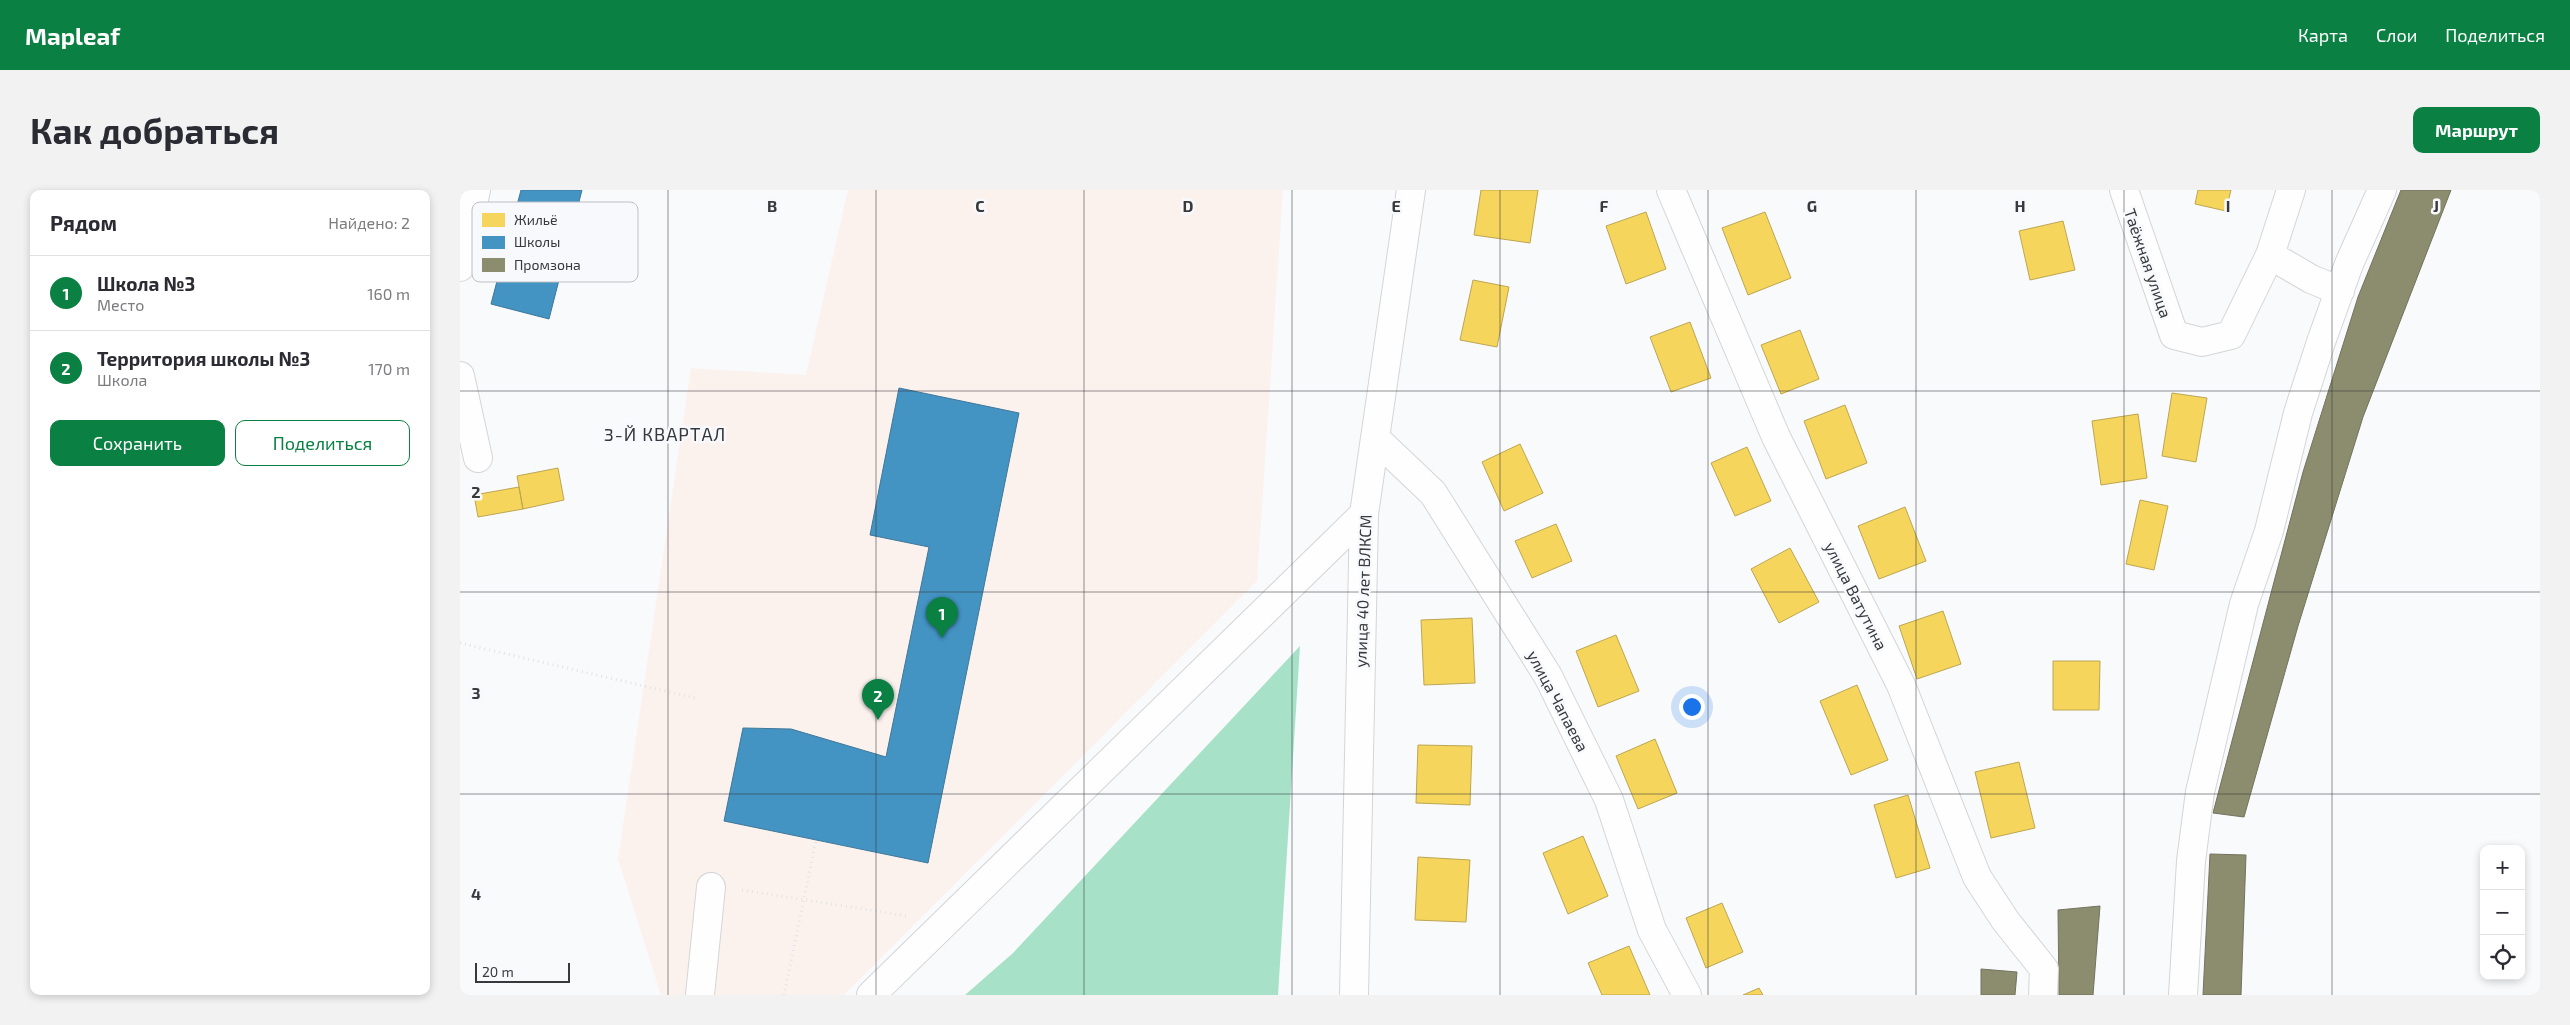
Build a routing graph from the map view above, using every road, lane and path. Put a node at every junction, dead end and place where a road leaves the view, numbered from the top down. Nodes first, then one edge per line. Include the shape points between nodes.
1 (1411, 190) edge
2 (1671, 190) edge
3 (2124, 190) edge
4 (2290, 190) edge
5 (2382, 190) edge
6 (472, 209) edge
7 (2270, 255) junction
8 (460, 267) edge
9 (2340, 291) junction
10 (460, 376) edge
11 (1375, 438) junction
12 (478, 458) dead end
13 (1364, 514) junction
14 (460, 643) edge
15 (695, 698) dead end
16 (816, 840) dead end
17 (711, 886) joint
18 (804, 899) junction
19 (946, 922) junction
20 (700, 995) edge
21 (784, 995) edge
22 (871, 995) edge
23 (1354, 995) edge
24 (1687, 995) edge
25 (2044, 995) edge
26 (2183, 995) edge

1 - 11 street, улица 40 лет ВЛКСМ
2 - 25 street, улица Ватутина via 1776,437 1901,685 1977,877 2005,920 2044,969
3 - 7 street, Таёжная улица via 2174,335 2202,342 2231,335
4 - 7 street
5 - 9 street
6 - 8 street
7 - 9 street via 2310,279
9 - 26 street via 2298,413 2269,531 2244,604 2200,792 2191,861
10 - 12 street
11 - 13 street, улица 40 лет ВЛКСМ
11 - 24 street, улица Чапаева via 1433,493 1548,676 1609,800 1652,930
13 - 19 street
13 - 23 street, улица 40 лет ВЛКСМ
14 - 15 path
16 - 18 path
17 - 18 path
17 - 20 street
18 - 19 path
18 - 21 path
19 - 22 street

